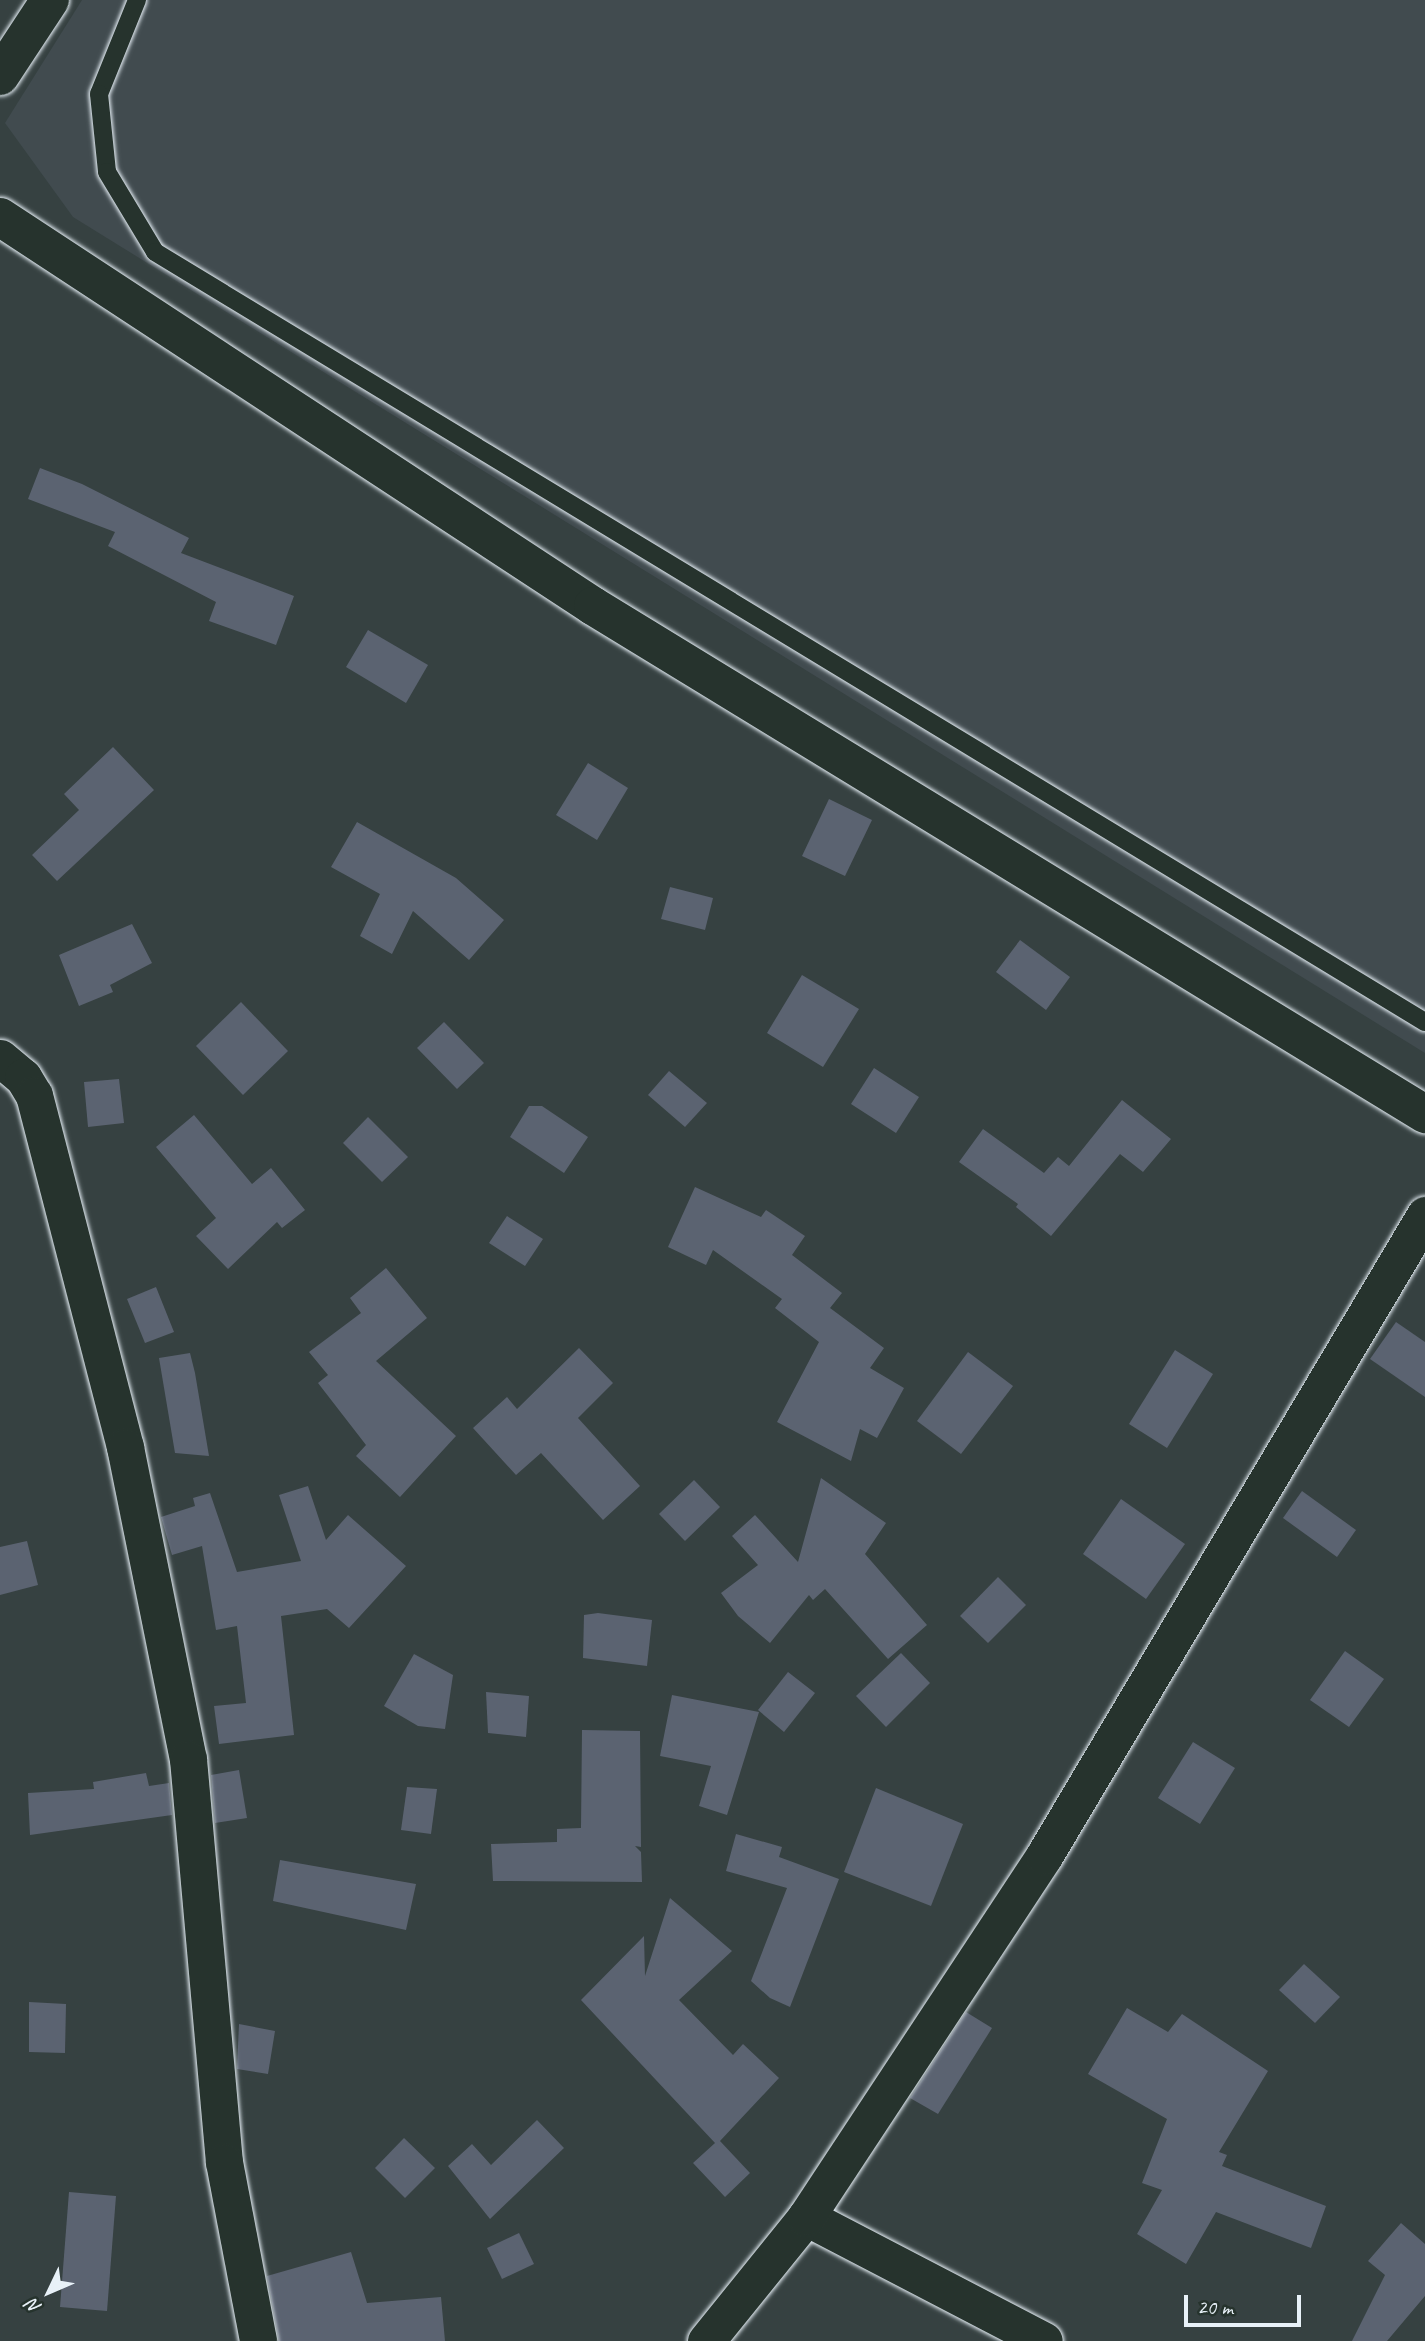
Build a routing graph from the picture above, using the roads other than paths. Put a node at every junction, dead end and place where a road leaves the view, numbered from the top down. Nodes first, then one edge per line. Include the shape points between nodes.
1 (50, 0) edge
2 (137, 0) edge
3 (0, 76) edge
4 (0, 217) edge
5 (1425, 1022) edge
6 (0, 1058) edge
7 (1425, 1114) edge
8 (1425, 1215) edge
9 (806, 2217) junction
10 (258, 2341) edge
11 (706, 2341) edge
12 (1044, 2341) edge

1 - 3 street
2 - 5 lane via 99,94 107,172 155,251
4 - 7 street via 593,606
6 - 10 street via 23,1077 34,1095 125,1447 183,1732 224,2162
8 - 9 street via 1044,1856
9 - 11 street
9 - 12 street

